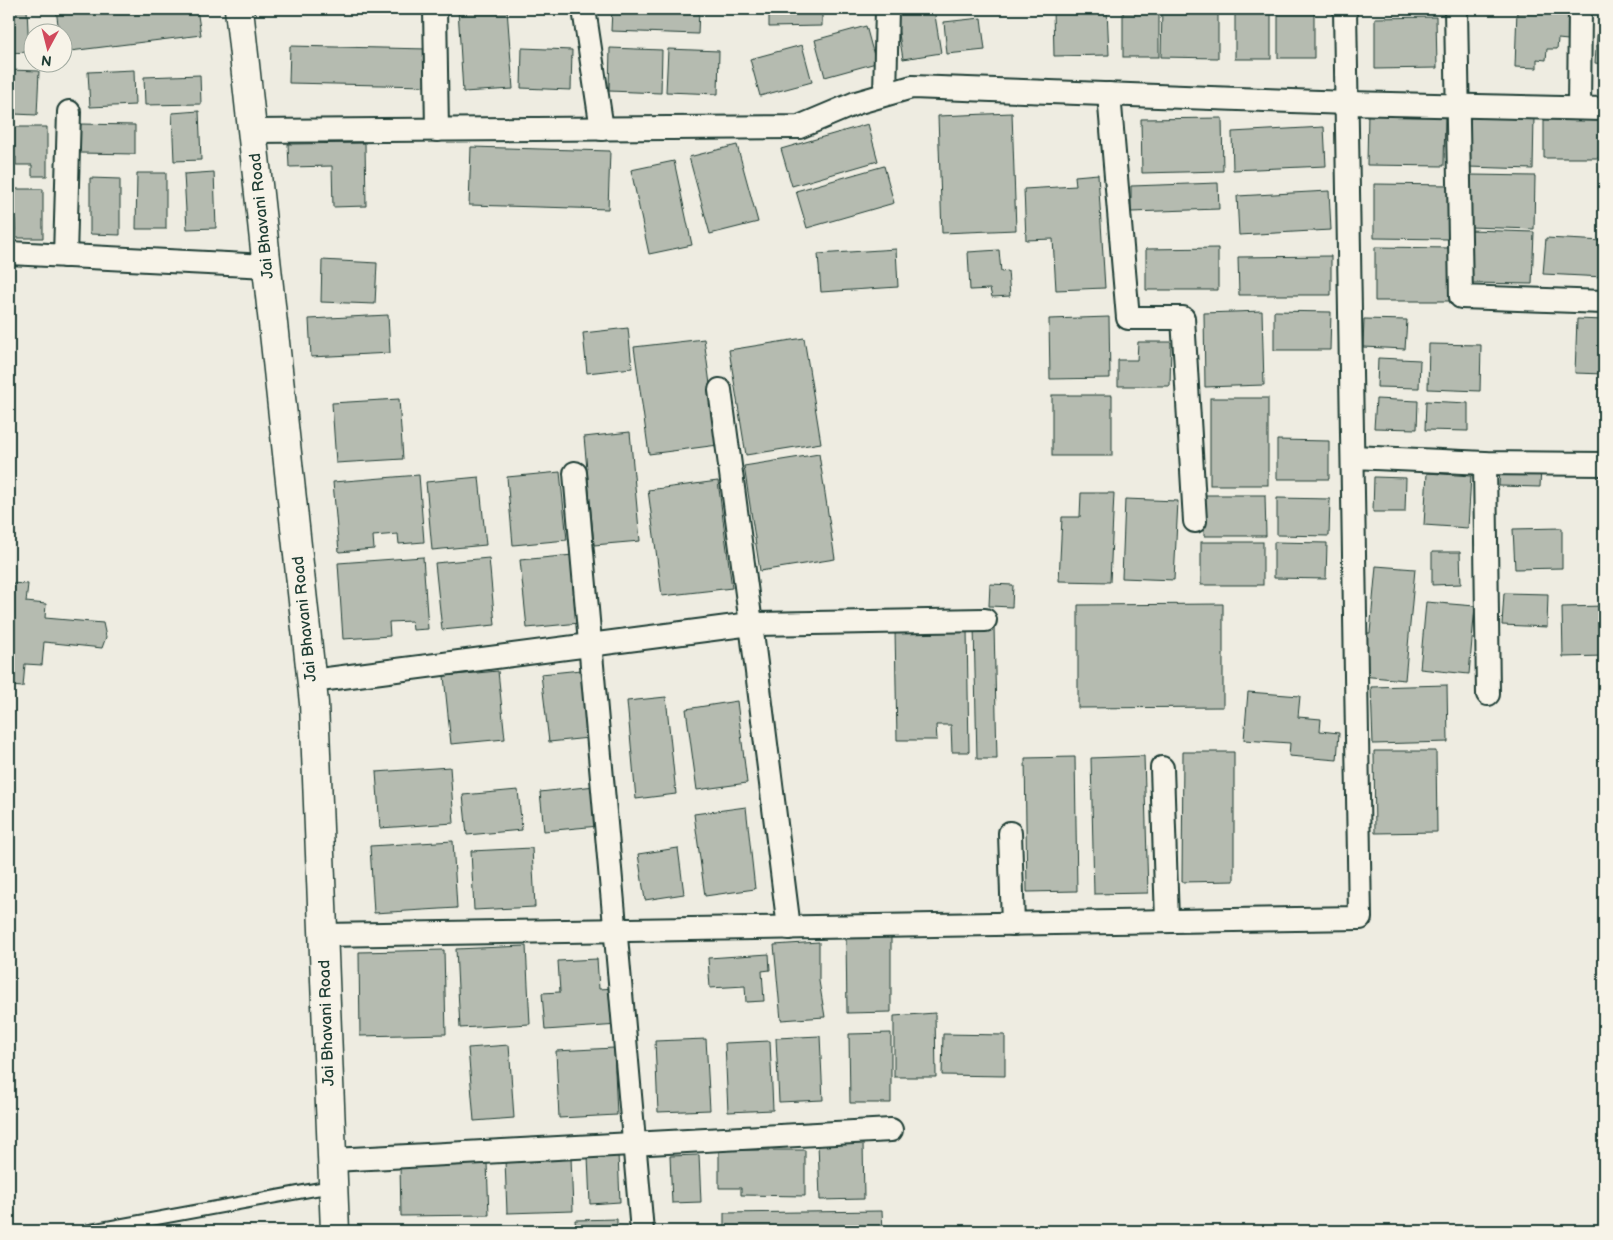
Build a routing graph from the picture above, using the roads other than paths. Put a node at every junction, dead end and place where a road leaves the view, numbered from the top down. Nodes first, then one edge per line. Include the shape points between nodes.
1 (239, 9) edge
2 (435, 9) edge
3 (584, 9) edge
4 (887, 9) edge
5 (1345, 9) edge
6 (1456, 9) edge
7 (1580, 9) edge
8 (885, 94) junction
9 (1109, 94) junction
10 (1347, 103) junction
11 (1458, 105) junction
12 (1579, 108) junction
13 (1604, 109) edge
14 (69, 112) dead end
15 (602, 129) junction
16 (437, 130) junction
17 (252, 131) junction
18 (9, 253) edge
19 (66, 256) junction
20 (267, 266) junction
21 (1604, 302) edge
22 (720, 390) dead end
23 (1353, 457) junction
24 (1485, 462) junction
25 (1604, 464) edge
26 (575, 473) dead end
27 (1196, 521) dead end
28 (986, 620) dead end
29 (751, 624) junction
30 (590, 645) junction
31 (312, 681) junction
32 (1488, 694) dead end
33 (1162, 768) dead end
34 (1010, 833) dead end
35 (1167, 921) junction
36 (1013, 924) junction
37 (789, 928) junction
38 (615, 930) junction
39 (324, 935) junction
40 (891, 1130) dead end
41 (634, 1143) junction
42 (333, 1173) junction
43 (88, 1231) edge
44 (335, 1231) edge
45 (642, 1231) edge

1 - 17 street, Jai Bhavani Road
2 - 16 street
3 - 15 street
4 - 8 street
5 - 10 street
6 - 11 street
7 - 12 street
8 - 9 street via 912,86
8 - 15 street via 799,127
9 - 10 street
9 - 27 street via 1128,318 1183,318
10 - 11 street
10 - 23 street
11 - 12 street
11 - 21 street via 1461,296
12 - 13 street
14 - 19 street
15 - 16 street
16 - 17 street
17 - 20 street, Jai Bhavani Road
18 - 19 street
19 - 20 street
20 - 31 street, Jai Bhavani Road
22 - 29 street
23 - 24 street
23 - 35 street via 1360,918
24 - 25 street
24 - 32 street
26 - 30 street
28 - 29 street
29 - 30 street
29 - 37 street
30 - 31 street
30 - 38 street
31 - 39 street, Jai Bhavani Road
33 - 35 street
34 - 36 street
35 - 36 street
36 - 37 street
37 - 38 street
38 - 39 street
38 - 41 street
39 - 42 street, Jai Bhavani Road
40 - 41 street
41 - 42 street
41 - 45 street
42 - 43 lane
42 - 44 street, Jai Bhavani Road

